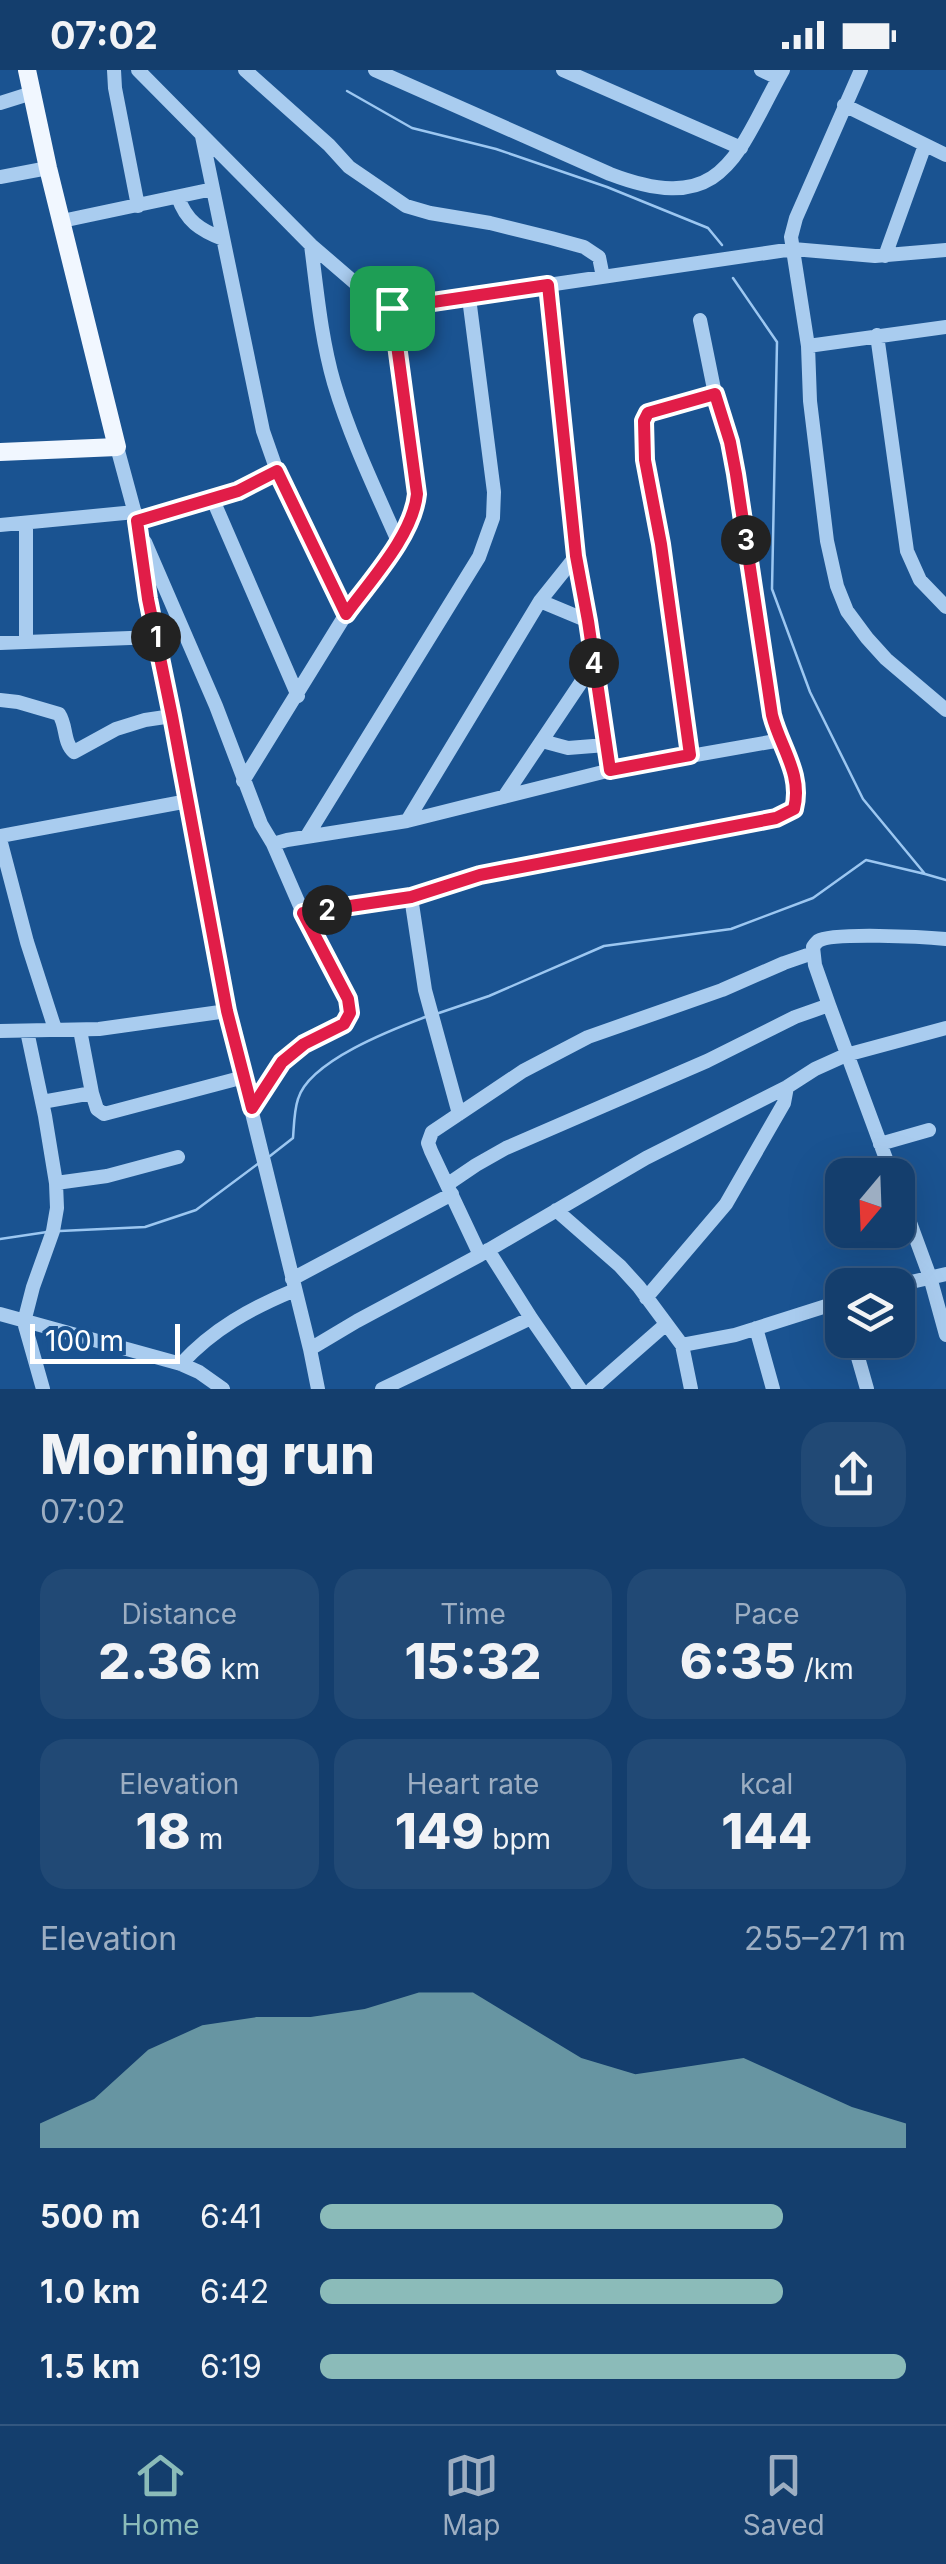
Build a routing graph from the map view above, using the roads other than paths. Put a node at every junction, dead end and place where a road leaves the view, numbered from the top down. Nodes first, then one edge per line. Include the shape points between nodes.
1 (28, 70) edge
2 (114, 70) edge
3 (138, 70) edge
4 (245, 70) edge
5 (375, 70) edge
6 (563, 70) edge
7 (760, 70) edge
8 (861, 70) edge
9 (780, 74) edge
10 (32, 94) junction
11 (0, 103) edge
12 (844, 105) junction
13 (202, 135) junction
14 (925, 145) junction
15 (741, 148) junction
16 (946, 155) edge
17 (48, 168) junction
18 (0, 176) edge
19 (214, 189) junction
20 (178, 197) junction
21 (138, 206) junction
22 (62, 222) junction
23 (223, 239) junction
24 (311, 245) junction
25 (793, 249) junction
26 (946, 250) edge
27 (885, 256) junction
28 (602, 277) junction
29 (548, 285) junction
30 (470, 298) junction
31 (392, 308) junction
32 (700, 320) dead end
33 (946, 327) edge
34 (877, 335) junction
35 (808, 346) junction
36 (715, 394) junction
37 (117, 447) junction
38 (0, 452) edge
39 (277, 471) junction
40 (213, 500) junction
41 (137, 522) junction
42 (26, 524) junction
43 (0, 525) edge
44 (398, 541) junction
45 (576, 556) junction
46 (168, 594) junction
47 (148, 599) junction
48 (540, 601) junction
49 (946, 607) edge
50 (346, 614) junction
51 (588, 621) junction
52 (156, 636) junction
53 (26, 642) junction
54 (0, 643) edge
55 (594, 663) junction
56 (298, 696) junction
57 (0, 700) edge
58 (946, 710) edge
59 (172, 716) junction
60 (781, 740) junction
61 (542, 742) junction
62 (606, 745) junction
63 (690, 755) junction
64 (610, 770) junction
65 (244, 780) junction
66 (504, 797) junction
67 (188, 801) junction
68 (407, 821) junction
69 (306, 836) junction
70 (0, 838) edge
71 (273, 844) junction
72 (411, 897) junction
73 (303, 913) junction
74 (946, 939) edge
75 (813, 953) junction
76 (829, 1005) junction
77 (227, 1011) junction
78 (55, 1028) junction
79 (946, 1028) edge
80 (27, 1030) junction
81 (80, 1030) junction
82 (0, 1031) edge
83 (846, 1055) junction
84 (244, 1077) junction
85 (787, 1087) junction
86 (92, 1093) junction
87 (42, 1102) junction
88 (252, 1108) junction
89 (459, 1114) junction
90 (930, 1130) dead end
91 (880, 1144) junction
92 (178, 1157) dead end
93 (885, 1158) edge
94 (56, 1183) junction
95 (450, 1189) junction
96 (556, 1210) junction
97 (915, 1236) edge
98 (484, 1253) junction
99 (946, 1274) edge
100 (930, 1277) junction
101 (915, 1281) edge
102 (294, 1284) junction
103 (646, 1298) junction
104 (825, 1307) edge
105 (0, 1314) edge
106 (530, 1318) junction
107 (24, 1322) junction
108 (665, 1325) junction
109 (756, 1328) junction
110 (946, 1335) edge
111 (682, 1345) junction
112 (310, 1349) junction
113 (858, 1358) edge
114 (182, 1364) junction
115 (199, 1372) junction
116 (43, 1389) edge
117 (196, 1389) edge
118 (224, 1389) edge
119 (318, 1389) edge
120 (382, 1389) edge
121 (580, 1389) edge
122 (592, 1389) edge
123 (691, 1389) edge
124 (773, 1389) edge
125 (867, 1389) edge

1 - 10 main road
2 - 21 street
3 - 13 street
4 - 28 street via 349,166 406,206 584,247 599,257
5 - 15 street via 644,185 675,188 710,180
6 - 15 street
7 - 9 street
8 - 12 street
9 - 15 street
10 - 11 street
10 - 17 main road
12 - 14 street
12 - 25 street via 796,218
13 - 19 street
13 - 24 street
14 - 16 street
14 - 27 street
17 - 18 street
17 - 22 main road
19 - 20 street
19 - 23 street
20 - 21 street
20 - 23 street via 192,223
21 - 22 street
22 - 37 main road
23 - 39 street
24 - 31 street
24 - 44 street via 334,381
25 - 27 street
25 - 28 street
25 - 35 street
26 - 27 street
28 - 29 street
29 - 30 street
29 - 45 street
30 - 31 street
30 - 69 street via 494,492 488,538
31 - 44 street via 417,494
32 - 36 street
33 - 34 street
34 - 35 street
34 - 49 street via 906,551 920,580
35 - 58 street via 827,541 842,599 866,638
36 - 60 street via 730,442
36 - 63 street via 648,413 644,421
37 - 38 main road
37 - 41 street
39 - 40 street
39 - 50 street
40 - 41 street
40 - 56 street
41 - 42 street
41 - 46 street
41 - 47 street
42 - 43 street
42 - 53 street
44 - 50 street
45 - 48 street
45 - 51 street
46 - 47 street
46 - 65 street
47 - 52 street
48 - 51 street
48 - 68 street
50 - 56 street
51 - 55 street
52 - 53 street
52 - 59 street
53 - 54 street
55 - 61 street
55 - 62 street
56 - 65 street
57 - 59 street via 59,714 74,752 116,728
59 - 67 street
60 - 63 street
60 - 72 street via 797,790 794,809 784,815 480,875
61 - 62 street
61 - 66 street
62 - 64 street
63 - 64 street
64 - 66 street
65 - 71 street
66 - 68 street
67 - 70 street
67 - 77 street
68 - 69 street
69 - 71 street
70 - 78 street
71 - 73 street
72 - 73 street
72 - 89 street via 425,990
73 - 88 street via 350,1013 344,1024 282,1062
74 - 75 street via 828,939 814,945
75 - 76 street
75 - 89 street via 588,1037
76 - 83 street
76 - 95 street via 506,1148
77 - 81 street
77 - 84 street
78 - 80 street
78 - 81 street
79 - 83 street
80 - 82 street
80 - 87 street
81 - 86 street
83 - 85 street
83 - 91 street
84 - 86 street via 109,1114 97,1109
84 - 88 street
85 - 96 street
85 - 103 street via 784,1104 726,1204
86 - 87 street
87 - 94 street
88 - 102 street
89 - 95 street via 428,1142
90 - 91 street
91 - 93 street
92 - 94 street
94 - 107 street via 52,1231
95 - 98 street
95 - 102 street
96 - 98 street
96 - 103 street
97 - 100 street
98 - 106 street
98 - 112 street
99 - 100 street
100 - 101 street
100 - 110 street
102 - 112 street
102 - 114 street via 222,1326
103 - 108 street
104 - 109 street
105 - 107 street
106 - 120 street
106 - 121 street
107 - 114 street
107 - 116 street
108 - 111 street
108 - 122 street
109 - 111 street
109 - 124 street
111 - 123 street
112 - 119 street
113 - 125 street
114 - 115 street
115 - 117 street
115 - 118 street

